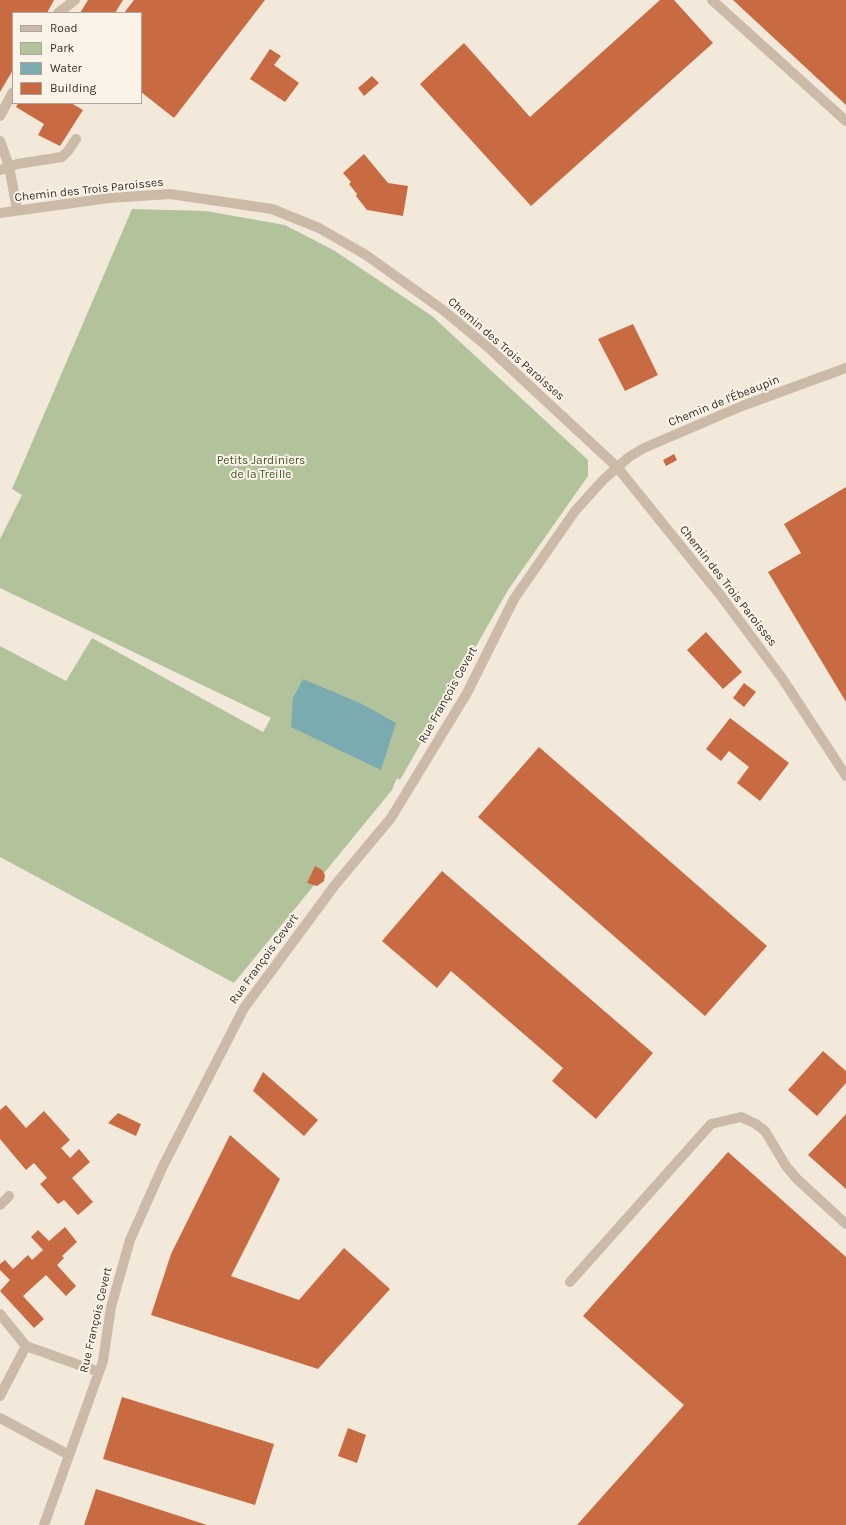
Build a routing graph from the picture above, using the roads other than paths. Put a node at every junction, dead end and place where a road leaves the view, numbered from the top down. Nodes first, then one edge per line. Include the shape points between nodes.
1 (74, 0) edge
2 (712, 0) edge
3 (59, 12) edge
4 (12, 94) edge
5 (0, 116) edge
6 (846, 121) edge
7 (76, 139) dead end
8 (0, 141) edge
9 (4, 168) edge
10 (17, 210) junction
11 (0, 212) edge
12 (846, 368) edge
13 (617, 467) junction
14 (846, 776) edge
15 (9, 1196) dead end
16 (0, 1205) edge
17 (846, 1224) edge
18 (570, 1282) dead end
19 (0, 1314) edge
20 (26, 1346) junction
21 (98, 1372) junction
22 (0, 1396) edge
23 (0, 1418) edge
24 (69, 1455) junction
25 (44, 1525) edge

1 - 3 street
2 - 6 street
4 - 5 street
7 - 9 street via 62,157
8 - 9 street
9 - 10 street
10 - 11 street, Chemin des Trois Paroisses
10 - 13 street, Chemin des Trois Paroisses via 109,198 170,194 272,209 319,228 366,255 443,310 490,349
12 - 13 street, Chemin de l'Ébeaupin via 742,406 644,448
13 - 14 street, Chemin des Trois Paroisses via 721,596 782,678
13 - 21 street, Rue François Cevert via 575,512 514,599 467,692 391,818 335,885 244,1008 163,1166 130,1240 111,1307
15 - 16 street
17 - 18 street via 797,1179 765,1131 741,1117 711,1124
19 - 20 street
20 - 21 street
20 - 22 street
21 - 24 street, Rue François Cevert
23 - 24 street
24 - 25 street, Rue François Cevert

